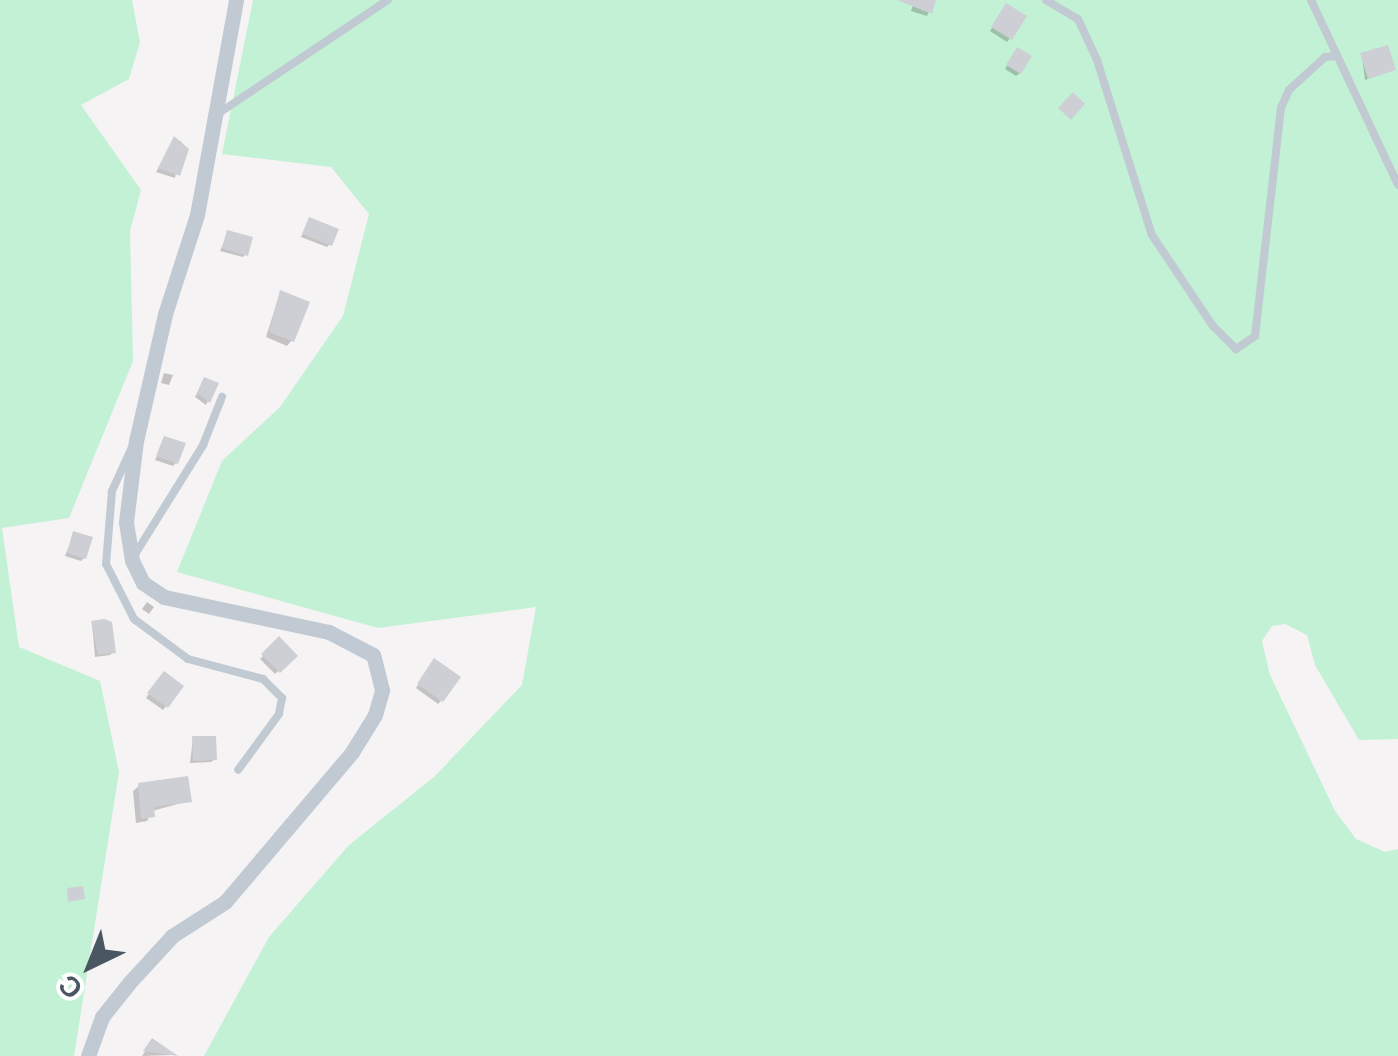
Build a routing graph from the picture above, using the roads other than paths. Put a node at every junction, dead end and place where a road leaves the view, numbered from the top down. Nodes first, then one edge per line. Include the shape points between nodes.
1 (236, 0) edge
2 (388, 0) edge
3 (1046, 0) edge
4 (1311, 0) edge
5 (1336, 56) junction
6 (216, 115) junction
7 (1398, 184) edge
8 (222, 397) dead end
9 (136, 442) junction
10 (132, 560) junction
11 (238, 770) dead end
12 (88, 1056) edge

1 - 6 street
2 - 6 lane
3 - 5 lane via 1078,19 1097,60 1152,234 1213,326 1236,348 1255,336 1281,108 1289,90 1324,57
4 - 5 lane
5 - 7 lane
6 - 9 street
8 - 10 lane via 203,445
9 - 10 street via 126,522
9 - 11 lane via 122,457 112,490 106,564 134,619 156,638 188,659 277,688 279,714
10 - 12 street via 143,583 164,598 344,640 373,655 382,690 352,752 225,902 172,936 128,983 102,1017

